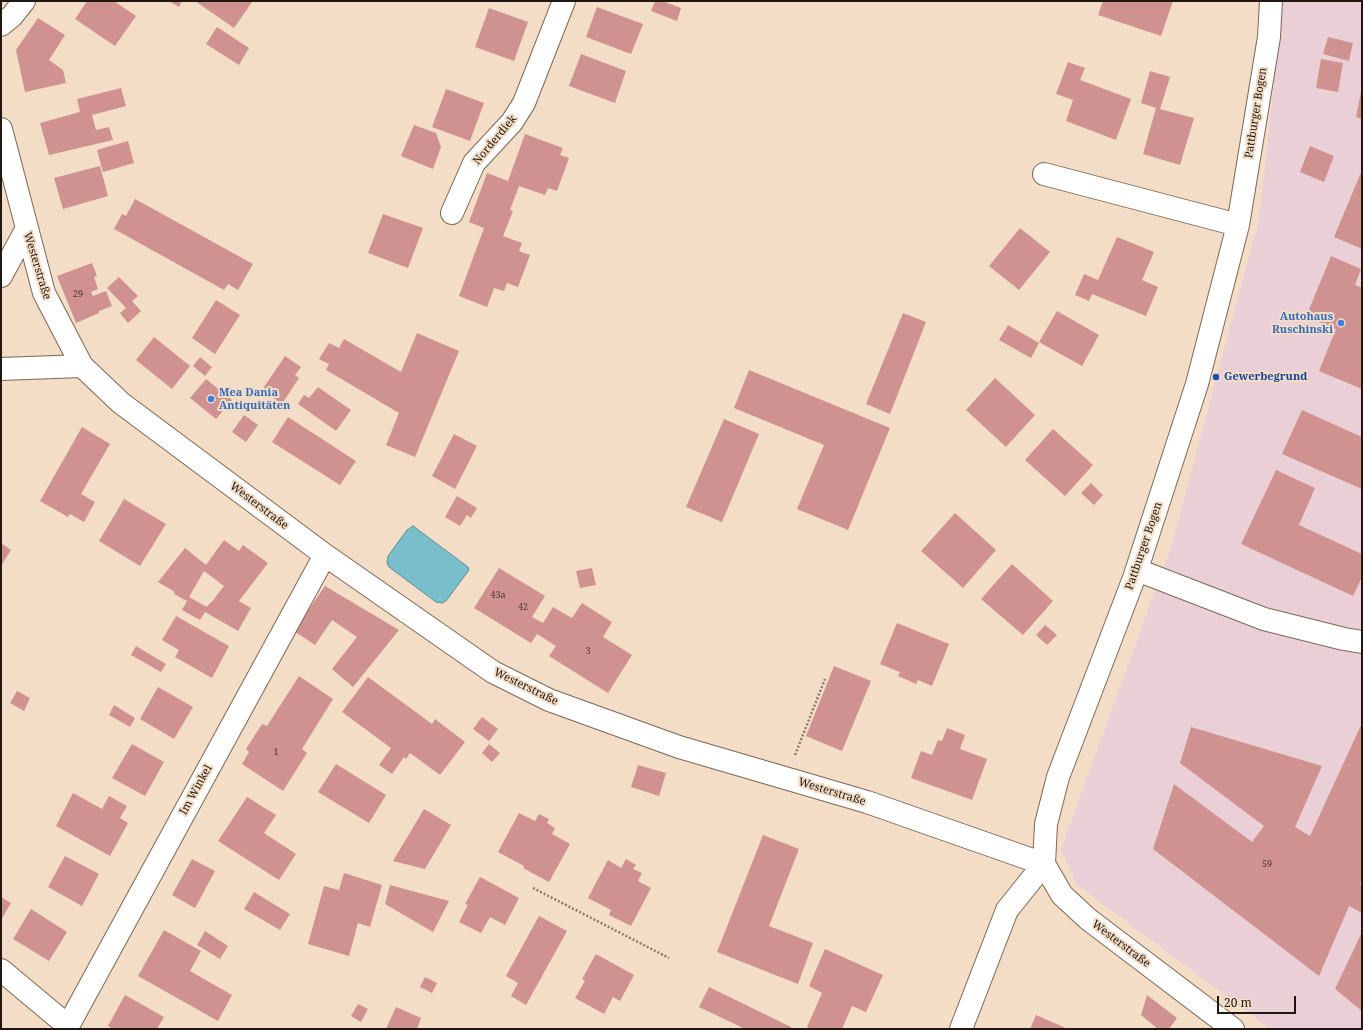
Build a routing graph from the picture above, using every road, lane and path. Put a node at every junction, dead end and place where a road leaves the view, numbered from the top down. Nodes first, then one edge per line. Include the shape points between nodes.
1 (24, 1) edge
2 (564, 1) edge
3 (1271, 1) edge
4 (1, 25) edge
5 (1, 130) edge
6 (1044, 174) dead end
7 (452, 212) dead end
8 (1238, 225) junction
9 (26, 230) junction
10 (1, 276) edge
11 (82, 366) junction
12 (1, 369) edge
13 (325, 555) junction
14 (1137, 570) junction
15 (1362, 642) edge
16 (825, 679) dead end
17 (786, 778) junction
18 (1044, 864) junction
19 (533, 888) dead end
20 (669, 958) dead end
21 (1, 970) edge
22 (70, 1027) edge
23 (961, 1029) edge
24 (1233, 1029) edge

1 - 4 street
2 - 7 street, Norderdiek via 524,103 512,122 474,163
3 - 8 street, Pattburger Bogen via 1269,37
5 - 9 street, Westerstraße
6 - 8 street
8 - 14 street, Pattburger Bogen via 1197,384
9 - 10 street
9 - 11 street, Westerstraße via 44,293
11 - 12 street
11 - 13 street, Westerstraße via 121,403
13 - 17 street, Westerstraße via 493,672 549,700 678,747
13 - 22 street, Im Winkel
14 - 15 street via 1264,618
14 - 18 street, Pattburger Bogen via 1058,777 1046,824
16 - 17 path
17 - 18 street, Westerstraße via 867,802
18 - 23 street via 1007,910
18 - 24 street, Westerstraße via 1062,895 1088,919
19 - 20 path
21 - 22 street, Im Winkel

